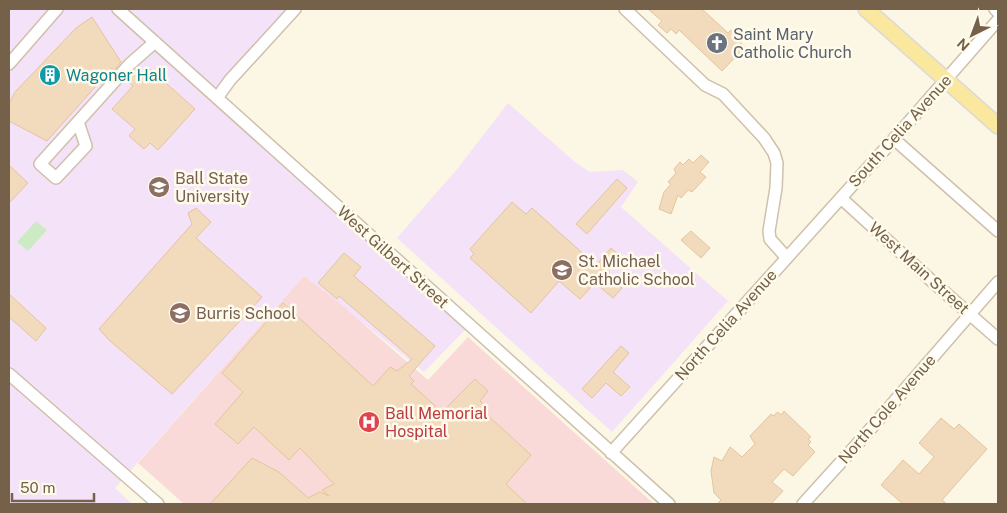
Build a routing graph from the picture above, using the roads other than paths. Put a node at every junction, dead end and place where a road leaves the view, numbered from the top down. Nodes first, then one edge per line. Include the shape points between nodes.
1 (57, 9) edge
2 (118, 9) edge
3 (295, 9) edge
4 (625, 9) edge
5 (866, 9) edge
6 (995, 9) edge
7 (998, 12) edge
8 (998, 20) edge
9 (155, 42) junction
10 (9, 64) edge
11 (946, 80) junction
12 (217, 98) junction
13 (78, 122) junction
14 (998, 126) edge
15 (894, 139) junction
16 (841, 198) junction
17 (998, 231) edge
18 (786, 258) junction
19 (998, 282) edge
20 (970, 313) junction
21 (998, 338) edge
22 (9, 374) edge
23 (611, 453) junction
24 (158, 504) edge
25 (668, 504) edge
26 (802, 504) edge

1 - 10 street
2 - 9 street, West Gilbert Street
3 - 12 street
4 - 18 street via 705,85 723,94 769,145 777,163 770,239
5 - 11 main road
6 - 7 street
8 - 11 street, South Celia Avenue
9 - 12 street, West Gilbert Street
9 - 13 street via 130,64
11 - 14 main road
11 - 15 street, South Celia Avenue
12 - 23 street, West Gilbert Street
13 - 13 street via 40,164 56,178 86,146
15 - 16 street, South Celia Avenue
15 - 17 street
16 - 18 street, North Celia Avenue
16 - 20 street, West Main Street
18 - 23 street, North Celia Avenue
19 - 20 street, North Cole Avenue
20 - 21 street, West Main Street
20 - 26 street, North Cole Avenue
22 - 24 street
23 - 25 street, West Gilbert Street

